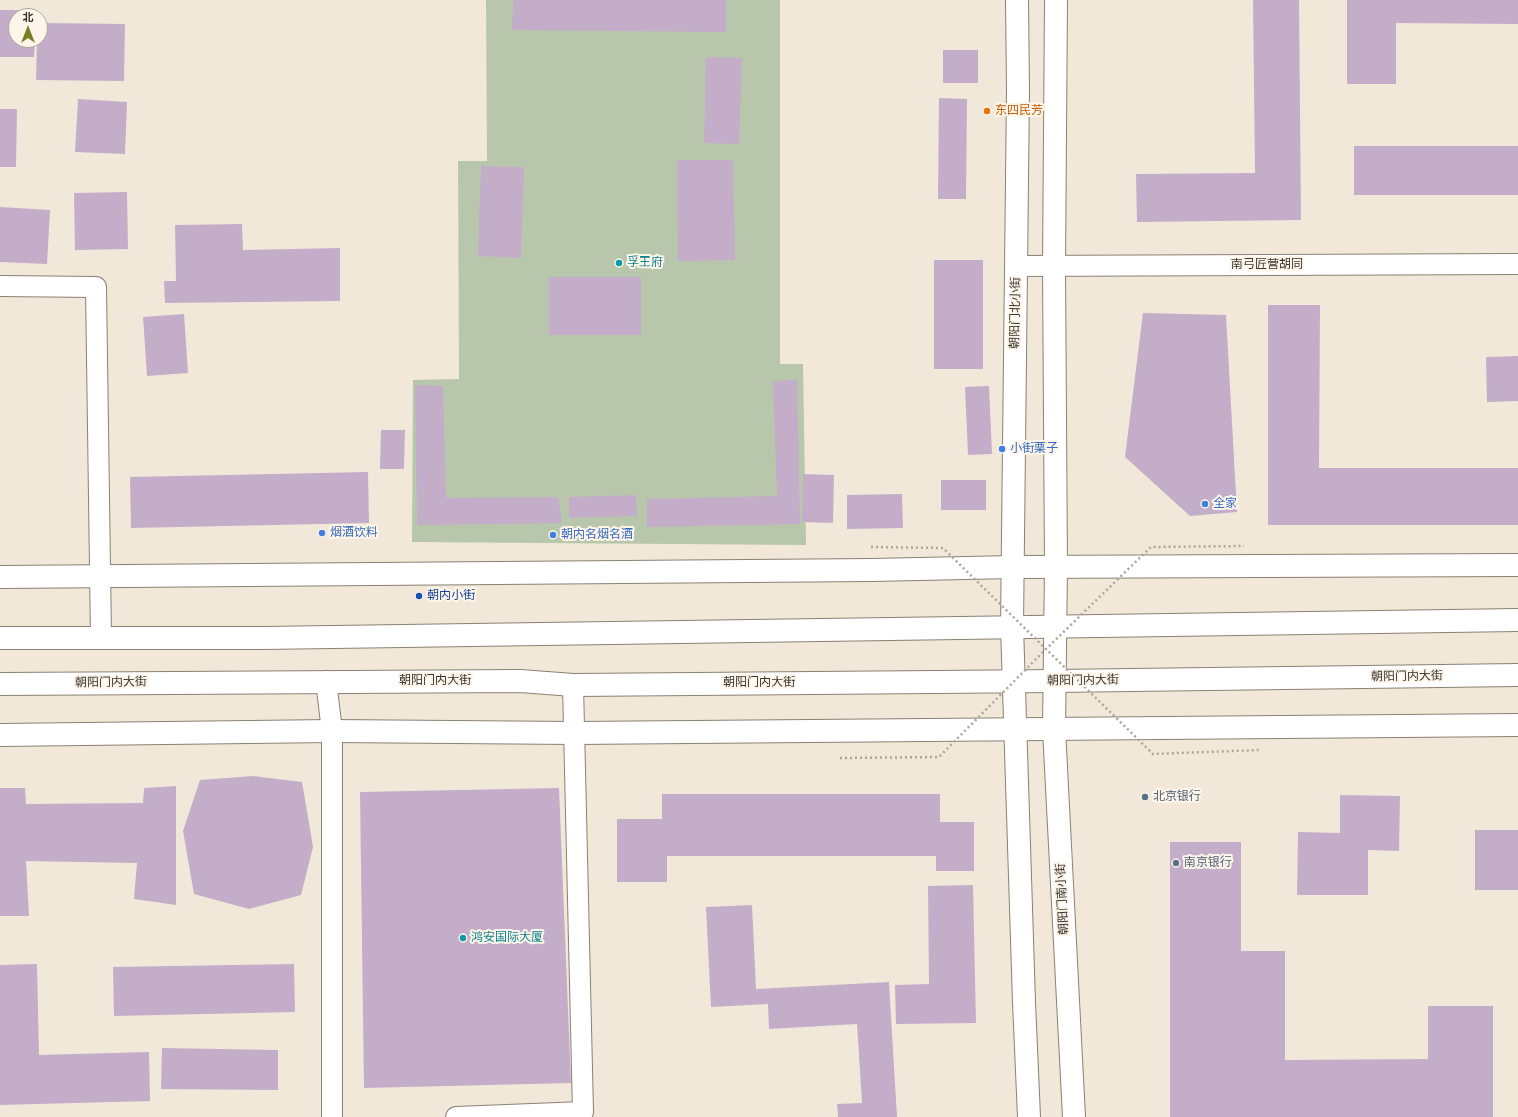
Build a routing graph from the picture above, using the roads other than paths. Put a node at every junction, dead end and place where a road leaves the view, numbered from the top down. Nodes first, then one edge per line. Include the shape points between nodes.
1 (1017, 0) edge
2 (1056, 0) edge
3 (1518, 264) edge
4 (1016, 266) junction
5 (1054, 266) junction
6 (0, 286) edge
7 (1518, 565) edge
8 (1013, 568) junction
9 (1056, 568) junction
10 (100, 576) junction
11 (0, 577) edge
12 (1518, 620) edge
13 (1012, 626) junction
14 (1055, 626) junction
15 (0, 638) edge
16 (101, 638) junction
17 (1518, 675) edge
18 (326, 681) junction
19 (1013, 682) junction
20 (1055, 682) junction
21 (0, 684) edge
22 (574, 684) junction
23 (1518, 726) edge
24 (1015, 729) junction
25 (1054, 729) junction
26 (332, 731) junction
27 (574, 733) junction
28 (0, 735) edge
29 (332, 1117) edge
30 (456, 1117) edge
31 (1029, 1117) edge
32 (1074, 1117) edge

1 - 4 main road, 朝阳门北小街
2 - 5 main road
3 - 5 street, 南弓匠营胡同
4 - 5 street, 南弓匠营胡同
4 - 8 main road, 朝阳门北小街
5 - 9 main road
6 - 10 street via 96,287
7 - 9 main road
8 - 9 main road
8 - 10 main road
8 - 13 main road, 朝阳门北小街
9 - 14 main road
10 - 11 main road
10 - 16 street
12 - 14 main road
13 - 14 main road
13 - 16 main road via 263,638
13 - 19 main road, 朝阳门北小街
14 - 20 main road, 朝阳门南小街
15 - 16 main road
17 - 20 main road, 朝阳门内大街
18 - 21 main road, 朝阳门内大街
18 - 22 main road, 朝阳门内大街 via 520,681
18 - 26 street
19 - 20 main road, 朝阳门内大街
19 - 22 main road, 朝阳门内大街
19 - 24 main road
20 - 25 main road, 朝阳门南小街
22 - 27 street
23 - 25 main road
24 - 25 main road
24 - 27 main road
24 - 31 main road
25 - 32 main road, 朝阳门南小街
26 - 27 main road
26 - 28 main road
26 - 29 street
27 - 30 street via 583,1112

